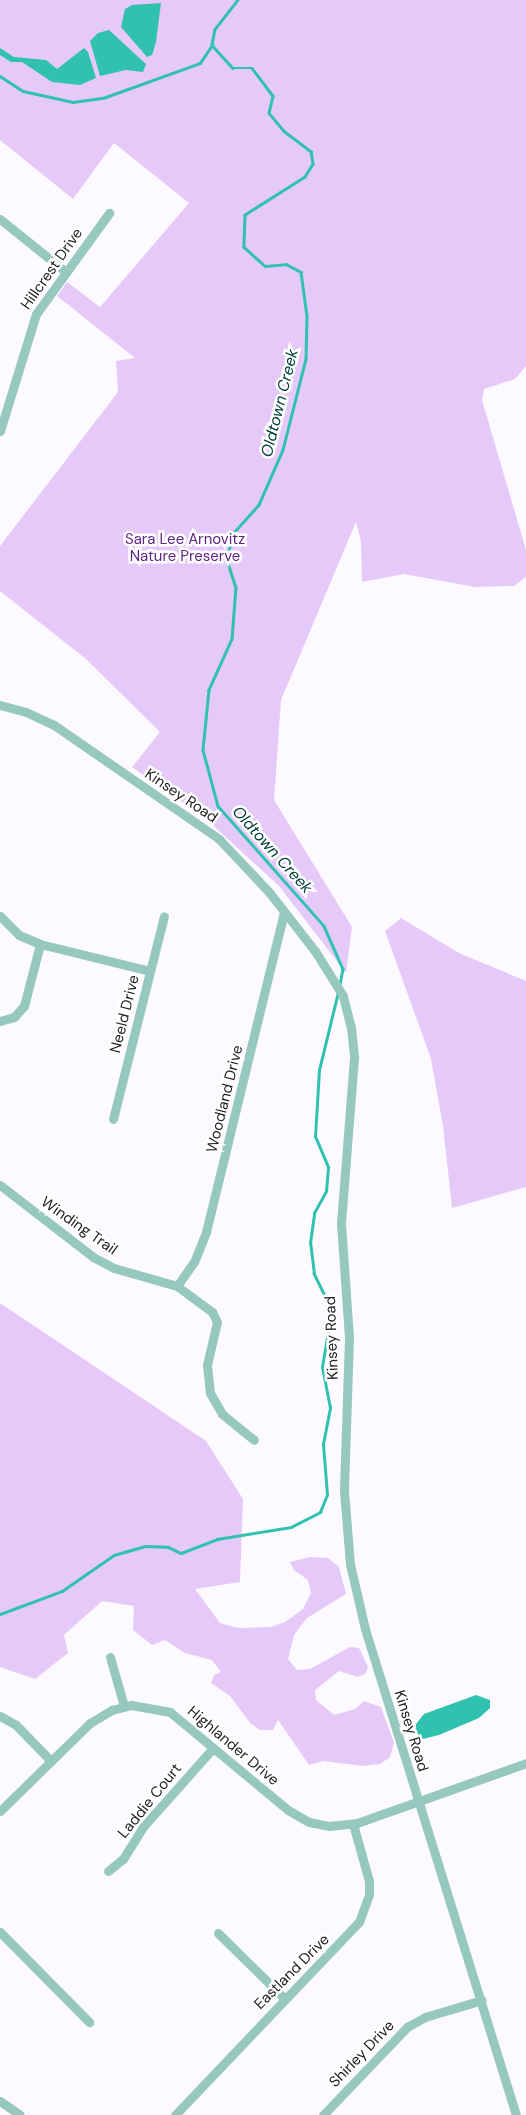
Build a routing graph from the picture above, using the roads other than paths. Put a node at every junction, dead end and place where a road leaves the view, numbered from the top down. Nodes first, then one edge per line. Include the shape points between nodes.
1 (109, 213) dead end
2 (0, 219) edge
3 (66, 272) junction
4 (0, 431) edge
5 (0, 705) edge
6 (284, 912) junction
7 (0, 916) edge
8 (164, 916) dead end
9 (40, 944) junction
10 (150, 971) junction
11 (0, 1021) edge
12 (113, 1119) dead end
13 (0, 1185) edge
14 (177, 1286) junction
15 (254, 1440) dead end
16 (110, 1657) dead end
17 (124, 1706) junction
18 (0, 1716) edge
19 (213, 1748) junction
20 (51, 1761) junction
21 (526, 1763) edge
22 (418, 1800) junction
23 (0, 1811) edge
24 (354, 1824) junction
25 (108, 1871) dead end
26 (0, 1932) edge
27 (218, 1933) dead end
28 (284, 1998) junction
29 (482, 2000) junction
30 (89, 2022) dead end
31 (0, 2101) edge
32 (20, 2115) edge
33 (175, 2115) edge
34 (323, 2115) edge
35 (516, 2115) edge

1 - 3 street, Hillcrest Drive
2 - 3 street
3 - 4 street, Hillcrest Drive via 33,321
5 - 6 street, Kinsey Road via 54,725 193,819 240,858
6 - 14 street, Woodland Drive via 206,1232 194,1262
6 - 22 street, Kinsey Road via 333,977 343,996 351,1027 354,1058 341,1224 348,1338 345,1523 358,1601
7 - 9 street via 19,934
8 - 10 street, Neeld Drive
9 - 10 street
9 - 11 street via 24,1006 14,1016
10 - 12 street, Neeld Drive
13 - 14 street, Winding Trail via 92,1257 114,1268
14 - 15 street via 214,1315 216,1325 207,1365 210,1393 222,1414
16 - 17 street
17 - 19 street, Highlander Drive via 140,1705 170,1712
17 - 20 street, Highlander Drive via 90,1723
18 - 20 street via 16,1726
19 - 24 street, Highlander Drive via 299,1817 328,1826
19 - 25 street, Laddie Court via 142,1828 122,1859
20 - 23 street, Highlander Drive
21 - 22 street, Highlander Drive
22 - 24 street, Highlander Drive
22 - 29 street, Kinsey Road
24 - 28 street, Eastland Drive via 369,1881 365,1910 350,1934
26 - 30 street
27 - 28 street
28 - 33 street, Eastland Drive
29 - 34 street, Shirley Drive via 425,2017 407,2027
29 - 35 street, Kinsey Road
31 - 32 street

